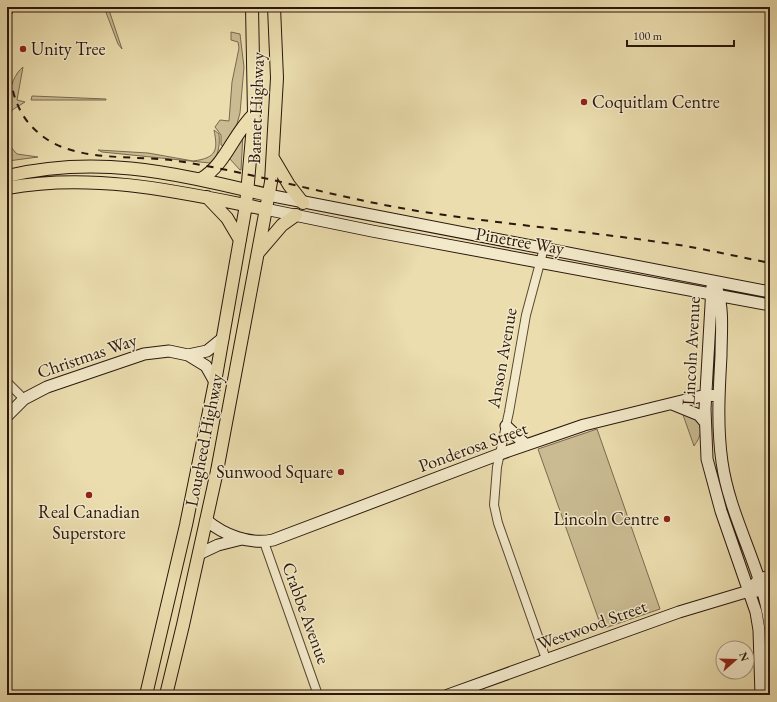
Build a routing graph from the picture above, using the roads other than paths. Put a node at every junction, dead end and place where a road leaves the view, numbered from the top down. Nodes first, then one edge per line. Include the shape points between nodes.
1 (252, 7) edge
2 (274, 7) edge
3 (254, 114) junction
4 (273, 158) junction
5 (7, 176) edge
6 (201, 180) junction
7 (7, 188) edge
8 (248, 190) junction
9 (268, 195) junction
10 (207, 198) junction
11 (303, 203) junction
12 (246, 205) junction
13 (265, 209) junction
14 (296, 215) junction
15 (240, 240) junction
16 (538, 247) junction
17 (258, 253) junction
18 (536, 265) junction
19 (714, 281) junction
20 (770, 292) edge
21 (715, 295) junction
22 (770, 304) edge
23 (223, 338) junction
24 (188, 354) junction
25 (7, 382) edge
26 (215, 382) junction
27 (706, 395) junction
28 (719, 396) junction
29 (24, 399) junction
30 (672, 404) junction
31 (7, 416) edge
32 (704, 421) junction
33 (506, 426) junction
34 (526, 445) junction
35 (500, 454) junction
36 (206, 520) junction
37 (242, 539) junction
38 (264, 542) junction
39 (199, 554) junction
40 (770, 576) edge
41 (758, 580) junction
42 (766, 590) edge
43 (749, 591) junction
44 (770, 626) edge
45 (546, 659) junction
46 (146, 695) edge
47 (166, 695) edge
48 (318, 695) edge
49 (448, 695) edge
50 (761, 695) edge

1 - 3 main road, Barnet Highway
2 - 4 main road, Barnet Highway via 277,78
3 - 6 main road via 242,125 218,166
3 - 8 main road, Barnet Highway
4 - 9 main road, Barnet Highway
4 - 11 main road
5 - 6 main road via 64,167 109,166 165,172
6 - 8 main road
7 - 10 main road via 41,184 122,183
8 - 9 main road
8 - 12 main road, Lougheed Highway
9 - 11 main road, Pinetree Way
9 - 13 main road, Barnet Highway
10 - 12 main road
10 - 15 main road via 227,218
11 - 16 main road, Pinetree Way
12 - 13 main road
12 - 15 main road, Lougheed Highway
13 - 14 main road, Pinetree Way
13 - 17 main road, Lougheed Highway
14 - 17 main road via 282,226
14 - 18 main road, Pinetree Way
15 - 23 main road, Lougheed Highway
16 - 18 street, Anson Avenue
16 - 19 main road, Pinetree Way
17 - 36 main road, Lougheed Highway
18 - 21 main road, Pinetree Way
18 - 33 street, Anson Avenue
19 - 20 main road, Pinetree Way
19 - 21 main road, Lincoln Avenue
21 - 22 main road, Pinetree Way
21 - 27 main road, Lincoln Avenue
21 - 28 main road, Lincoln Avenue via 721,327
23 - 24 main road, Christmas Way via 207,351
23 - 26 main road, Lougheed Highway
24 - 26 main road, Christmas Way via 206,366
24 - 29 main road, Christmas Way via 161,352 137,356 48,387
25 - 29 street
26 - 46 main road, Lougheed Highway via 186,525
27 - 28 main road, Ponderosa Street
27 - 30 main road, Ponderosa Street
27 - 32 main road, Lincoln Avenue
28 - 41 main road, Lincoln Avenue via 719,436 724,474
29 - 31 main road, Christmas Way
30 - 32 main road via 699,415
30 - 34 main road, Ponderosa Street via 601,420
32 - 43 main road, Lincoln Avenue via 710,474
33 - 34 main road
33 - 35 street, Anson Avenue
34 - 35 main road, Ponderosa Street
35 - 38 main road, Ponderosa Street
35 - 45 street, Anson Avenue via 495,491 496,518
36 - 37 main road, Ponderosa Street
36 - 39 main road, Lougheed Highway
37 - 38 main road, Ponderosa Street
37 - 39 main road, Ponderosa Street via 218,545
38 - 48 street, Crabbe Avenue
39 - 47 main road, Lougheed Highway
40 - 41 main road
41 - 42 main road, Lincoln Avenue
41 - 43 main road
42 - 43 main road, Westwood Street
42 - 44 main road, Lincoln Avenue
43 - 45 main road, Westwood Street
43 - 50 main road, Lincoln Avenue via 758,622
45 - 49 main road, Westwood Street

